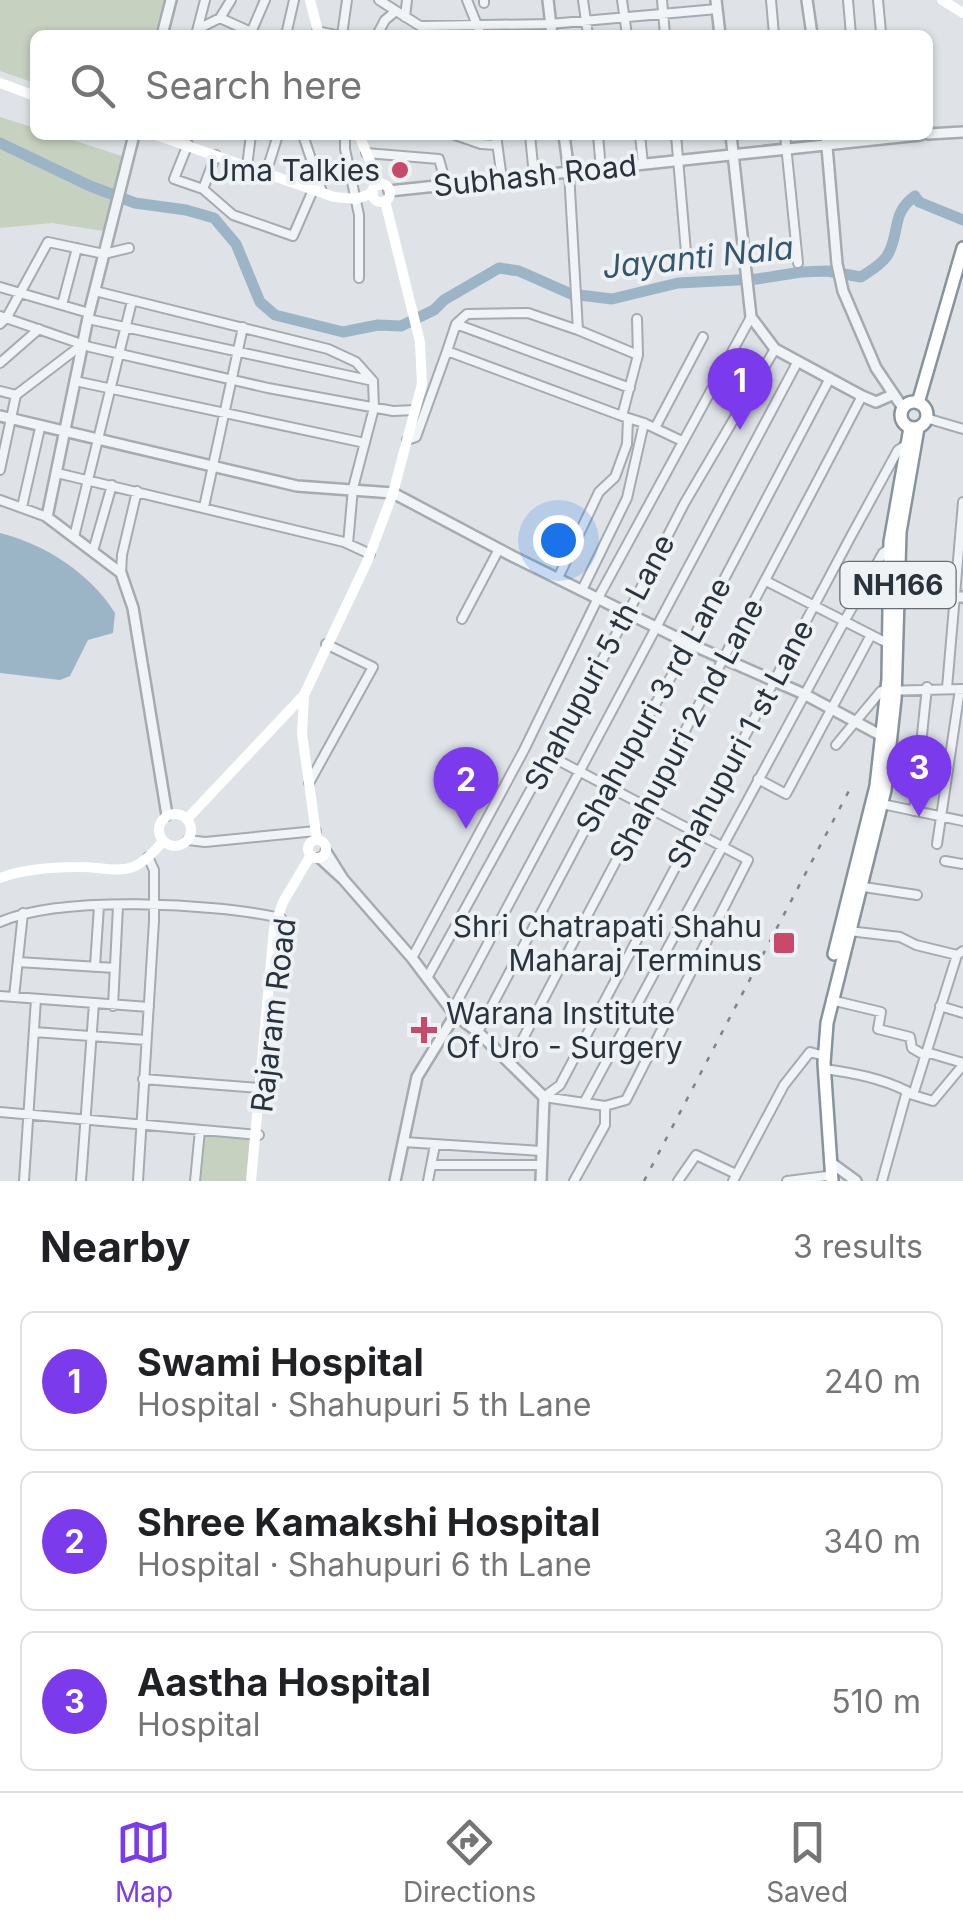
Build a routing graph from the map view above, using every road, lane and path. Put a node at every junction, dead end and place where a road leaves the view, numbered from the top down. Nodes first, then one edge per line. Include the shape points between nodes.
1 (171, 0) edge
2 (205, 0) edge
3 (230, 0) edge
4 (265, 0) edge
5 (294, 0) edge
6 (310, 0) edge
7 (347, 0) edge
8 (379, 0) edge
9 (407, 0) edge
10 (467, 0) edge
11 (548, 0) edge
12 (583, 0) edge
13 (622, 0) edge
14 (662, 0) edge
15 (771, 0) edge
16 (807, 0) edge
17 (848, 0) edge
18 (878, 0) edge
19 (942, 0) edge
20 (716, 5) edge
21 (396, 11) junction
22 (663, 13) junction
23 (963, 13) edge
24 (625, 16) junction
25 (405, 17) junction
26 (220, 18) junction
27 (586, 20) junction
28 (163, 30) edge
29 (198, 30) edge
30 (200, 30) edge
31 (243, 30) edge
32 (253, 30) edge
33 (287, 30) edge
34 (317, 30) edge
35 (341, 30) edge
36 (380, 30) edge
37 (418, 30) edge
38 (480, 30) edge
39 (518, 30) edge
40 (551, 30) edge
41 (587, 30) edge
42 (626, 30) edge
43 (665, 30) edge
44 (719, 30) edge
45 (774, 30) edge
46 (811, 30) edge
47 (851, 30) edge
48 (882, 30) edge
49 (0, 80) edge
50 (30, 90) edge
51 (963, 132) edge
52 (933, 134) edge
53 (133, 140) edge
54 (176, 140) edge
55 (250, 140) edge
56 (276, 140) edge
57 (304, 140) edge
58 (345, 140) edge
59 (361, 140) edge
60 (470, 140) edge
61 (497, 140) edge
62 (530, 140) edge
63 (565, 140) edge
64 (598, 140) edge
65 (641, 140) edge
66 (676, 140) edge
67 (733, 140) edge
68 (786, 140) edge
69 (827, 140) edge
70 (188, 144) junction
71 (787, 148) junction
72 (366, 153) junction
73 (734, 153) junction
74 (216, 155) junction
75 (678, 160) junction
76 (644, 164) junction
77 (247, 166) junction
78 (601, 170) junction
79 (568, 172) junction
80 (266, 173) junction
81 (534, 176) junction
82 (502, 179) junction
83 (446, 184) junction
84 (203, 190) junction
85 (318, 191) junction
86 (382, 193) junction
87 (356, 198) junction
88 (77, 248) junction
89 (129, 248) dead end
90 (963, 248) edge
91 (104, 254) junction
92 (798, 263) dead end
93 (687, 264) dead end
94 (963, 265) edge
95 (359, 278) dead end
96 (0, 287) edge
97 (94, 291) junction
98 (20, 293) junction
99 (132, 301) junction
100 (62, 305) junction
101 (89, 316) junction
102 (751, 317) junction
103 (2, 319) edge
104 (637, 319) dead end
105 (456, 324) junction
106 (243, 327) junction
107 (125, 328) junction
108 (39, 329) junction
109 (578, 330) junction
110 (703, 337) dead end
111 (83, 344) junction
112 (775, 349) junction
113 (238, 352) junction
114 (447, 352) junction
115 (119, 354) junction
116 (638, 355) junction
117 (798, 361) junction
118 (0, 363) edge
119 (830, 378) junction
120 (232, 380) junction
121 (75, 381) junction
122 (373, 381) junction
123 (111, 388) junction
124 (630, 388) junction
125 (0, 391) edge
126 (16, 394) junction
127 (892, 395) junction
128 (862, 396) junction
129 (374, 408) junction
130 (903, 408) joint
131 (416, 410) junction
132 (224, 414) junction
133 (6, 417) edge
134 (916, 418) junction
135 (632, 420) junction
136 (40, 428) junction
137 (655, 428) junction
138 (963, 429) edge
139 (64, 432) junction
140 (99, 438) junction
141 (407, 440) junction
142 (682, 441) junction
143 (364, 443) junction
144 (907, 444) junction
145 (214, 465) junction
146 (0, 470) edge
147 (57, 473) junction
148 (89, 480) junction
149 (112, 486) junction
150 (353, 488) junction
151 (137, 491) junction
152 (393, 493) junction
153 (0, 500) edge
154 (963, 502) edge
155 (22, 507) junction
156 (204, 508) junction
157 (46, 517) junction
158 (74, 537) junction
159 (348, 544) junction
160 (890, 548) junction
161 (499, 550) junction
162 (93, 552) junction
163 (370, 554) junction
164 (121, 573) junction
165 (558, 578) junction
166 (766, 581) junction
167 (582, 590) junction
168 (958, 597) edge
169 (598, 598) junction
170 (893, 600) junction
171 (814, 605) junction
172 (628, 612) junction
173 (462, 618) dead end
174 (844, 620) junction
175 (654, 625) junction
176 (870, 635) junction
177 (326, 644) junction
178 (690, 644) junction
179 (889, 644) junction
180 (725, 658) junction
181 (774, 681) junction
182 (928, 688) junction
183 (947, 688) junction
184 (961, 689) edge
185 (891, 690) junction
186 (804, 694) junction
187 (304, 696) junction
188 (832, 710) junction
189 (853, 721) junction
190 (882, 736) junction
191 (836, 745) dead end
192 (550, 756) junction
193 (578, 770) junction
194 (758, 779) junction
195 (309, 782) junction
196 (608, 786) junction
197 (882, 804) junction
198 (644, 805) junction
199 (914, 811) junction
200 (167, 815) junction
201 (941, 816) junction
202 (187, 818) junction
203 (963, 821) edge
204 (694, 831) junction
205 (316, 836) junction
206 (188, 840) junction
207 (163, 841) junction
208 (937, 844) dead end
209 (722, 846) junction
210 (318, 856) junction
211 (148, 858) junction
212 (944, 861) dead end
213 (963, 864) edge
214 (0, 878) edge
215 (857, 886) junction
216 (917, 895) dead end
217 (154, 905) junction
218 (99, 906) junction
219 (118, 906) junction
220 (23, 913) junction
221 (278, 917) junction
222 (0, 922) edge
223 (849, 930) junction
224 (960, 953) edge
225 (412, 958) junction
226 (18, 962) junction
227 (95, 966) junction
228 (115, 968) junction
229 (951, 971) junction
230 (963, 974) edge
231 (428, 978) junction
232 (0, 996) edge
233 (14, 997) junction
234 (36, 999) junction
235 (831, 1000) junction
236 (94, 1003) junction
237 (113, 1006) junction
238 (940, 1006) junction
239 (149, 1007) junction
240 (453, 1013) junction
241 (963, 1013) edge
242 (34, 1032) junction
243 (478, 1032) junction
244 (91, 1036) junction
245 (146, 1040) junction
246 (925, 1054) junction
247 (822, 1060) junction
248 (510, 1064) junction
249 (963, 1064) edge
250 (142, 1079) junction
251 (258, 1088) junction
252 (910, 1093) junction
253 (544, 1096) junction
254 (585, 1101) junction
255 (605, 1106) junction
256 (0, 1112) edge
257 (28, 1114) junction
258 (84, 1118) junction
259 (140, 1124) junction
260 (200, 1130) junction
261 (256, 1135) junction
262 (404, 1142) junction
263 (436, 1145) junction
264 (541, 1151) junction
265 (830, 1162) junction
266 (541, 1165) junction
267 (431, 1166) junction
268 (735, 1178) edge
269 (829, 1179) edge
270 (24, 1181) edge
271 (81, 1181) edge
272 (138, 1181) edge
273 (195, 1181) edge
274 (253, 1181) edge
275 (395, 1181) edge
276 (428, 1181) edge
277 (541, 1181) edge
278 (574, 1181) edge
279 (678, 1181) edge
280 (788, 1181) edge
281 (856, 1181) edge
282 (882, 1181) edge

1 - 28 street
2 - 29 street
3 - 26 street
4 - 32 street
5 - 33 street
6 - 34 main road
7 - 35 street
8 - 21 street
9 - 25 street
10 - 38 street
11 - 40 street
12 - 27 street
13 - 24 street
14 - 22 street
15 - 45 street
16 - 46 street
17 - 47 street
18 - 48 street
19 - 23 main road
20 - 22 street
20 - 44 street
21 - 25 street
21 - 36 street
22 - 24 street
22 - 43 street
24 - 27 street
24 - 42 street
25 - 37 street
26 - 30 street
26 - 31 street
27 - 40 street
27 - 41 street
38 - 39 street
39 - 40 street
49 - 50 main road
51 - 52 street
53 - 91 street
54 - 70 main road, Subhash Road
55 - 77 street
56 - 80 street
57 - 85 street
58 - 87 street
59 - 72 main road
60 - 61 street
61 - 82 street
62 - 81 street
63 - 79 street
64 - 78 street
65 - 76 street
66 - 75 street
67 - 73 street
68 - 71 street
69 - 71 street, Subhash Road
69 - 127 street via 843,291
70 - 74 main road, Subhash Road
70 - 84 street via 174,178
71 - 73 street, Subhash Road
71 - 92 street
72 - 83 street via 439,159
72 - 86 main road
73 - 75 street, Subhash Road
73 - 102 street
74 - 77 main road, Subhash Road
74 - 84 street
75 - 76 street, Subhash Road
75 - 93 street
76 - 78 street, Subhash Road
77 - 80 main road, Subhash Road
78 - 79 street, Subhash Road
79 - 81 street, Subhash Road
79 - 109 street
80 - 85 main road, Subhash Road
81 - 82 street, Subhash Road
82 - 83 street, Subhash Road
83 - 86 street, Subhash Road
84 - 85 street via 232,215 293,236
85 - 87 main road, Subhash Road
86 - 87 main road, Subhash Road
86 - 131 main road via 420,342
87 - 95 street
88 - 91 street
88 - 98 street via 48,242
88 - 100 street
89 - 91 street
90 - 134 highway, NH166
91 - 97 street
94 - 134 highway, NH166
96 - 98 street
97 - 99 street
97 - 101 street
98 - 100 street
98 - 103 street
99 - 106 street
99 - 107 street
100 - 101 street
101 - 107 street
101 - 111 street
102 - 112 street
102 - 142 street
103 - 108 street
104 - 116 street
105 - 109 street via 467,314 508,310
105 - 114 street
105 - 124 street
106 - 113 street
106 - 122 street via 328,349 356,362
107 - 113 street
107 - 115 street
108 - 111 street
108 - 118 street
109 - 116 street
110 - 137 street
111 - 115 street
111 - 121 street
111 - 126 street
112 - 117 street
112 - 172 street, Shahupuri 5 th Lane
113 - 120 street
113 - 122 street
114 - 135 street
114 - 141 street via 422,424
115 - 120 street
115 - 123 street
116 - 124 street
117 - 119 street
117 - 175 street
119 - 128 street
119 - 178 street, Shahupuri 3 rd Lane
120 - 129 street
120 - 132 street
121 - 123 street
121 - 139 street
122 - 129 street
123 - 132 street
123 - 140 street
124 - 135 street
125 - 126 street
126 - 133 street
127 - 128 street via 876,402
127 - 130 street
128 - 166 street, Shahupuri 2 nd Lane
129 - 131 street
129 - 143 street
130 - 134 highway via 911,403
131 - 141 main road
132 - 143 street
132 - 145 street
133 - 136 street
133 - 146 street
134 - 138 street
134 - 144 highway, NH166
134 - 170 highway, NH166
135 - 137 street
135 - 165 street via 616,477 599,492
135 - 167 street via 627,498
136 - 139 street
136 - 155 street
137 - 142 street
139 - 140 street
139 - 147 street
140 - 145 street
140 - 148 street
141 - 152 main road
142 - 169 street
143 - 150 street
144 - 160 highway, NH166
144 - 171 street, Shahupuri 1 st Lane
145 - 150 street via 297,486
145 - 156 street
147 - 148 street
147 - 157 street
148 - 149 street
148 - 158 street
149 - 151 street
149 - 162 street
150 - 152 street
150 - 159 street
151 - 156 street
151 - 164 street
152 - 161 street
152 - 163 main road
153 - 155 street
154 - 168 street
155 - 157 street
156 - 159 street
157 - 158 street
158 - 162 street
159 - 163 street
160 - 170 highway, NH166
160 - 174 street
161 - 165 street
161 - 173 street
162 - 164 street
163 - 177 main road
164 - 200 street via 133,608
165 - 167 street
166 - 171 street
166 - 180 street, Shahupuri 2 nd Lane
167 - 169 street
168 - 170 street
168 - 183 street
169 - 172 street
169 - 225 street
170 - 179 highway, NH166
170 - 185 highway, NH166
171 - 174 street
171 - 181 street, Shahupuri 1 st Lane
172 - 175 street
172 - 192 street, Shahupuri 5 th Lane
174 - 176 street
174 - 186 street
175 - 178 street
175 - 193 street
176 - 179 street
176 - 188 street
177 - 187 main road
177 - 195 street via 373,666
178 - 180 street
178 - 196 street, Shahupuri 3 rd Lane
179 - 185 highway, NH166
180 - 181 street
180 - 198 street, Shahupuri 2 nd Lane
181 - 186 street
181 - 204 street, Shahupuri 1 st Lane
182 - 183 street
182 - 185 street
182 - 199 street
183 - 184 street
184 - 201 street
185 - 189 street via 875,694
185 - 190 highway, NH166
185 - 197 highway, NH166
186 - 188 street
186 - 194 street
187 - 195 main road
187 - 202 main road
188 - 189 street
188 - 194 street via 786,794
189 - 190 street
189 - 191 street
190 - 215 highway, NH166
192 - 193 street
192 - 231 street, Shahupuri 5 th Lane
193 - 196 street
193 - 240 street
194 - 209 street
195 - 205 main road
196 - 198 street
196 - 243 street, Shahupuri 3 rd Lane
197 - 199 street
197 - 215 highway, NH166
198 - 204 street
198 - 248 street, Shahupuri 2 nd Lane
199 - 201 street
200 - 202 main road
200 - 207 main road via 158,828
201 - 203 street
201 - 208 street
202 - 206 main road
204 - 209 street
204 - 253 street, Shahupuri 1 st Lane via 560,1085
205 - 206 street
205 - 210 main road via 324,844
206 - 207 main road via 174,846
207 - 211 main road
209 - 254 street
209 - 255 street via 748,860 626,1100
210 - 221 main road, Rajaram Road
210 - 225 street
211 - 214 main road via 133,867 78,866
211 - 217 street
212 - 213 street
215 - 216 street
215 - 223 highway, NH166
215 - 247 highway, NH166 via 828,980
217 - 219 street
217 - 221 street
217 - 239 street
218 - 219 street
218 - 220 street
218 - 227 street
219 - 228 street
220 - 222 street
220 - 226 street
221 - 251 main road
221 - 261 main road, Rajaram Road
223 - 224 street
223 - 235 highway, NH166
224 - 229 street
225 - 231 street
226 - 227 street
226 - 233 street
227 - 228 street
228 - 237 street
229 - 230 street
229 - 238 street
231 - 240 street
232 - 233 street
233 - 234 street
234 - 236 street
234 - 242 street
235 - 246 street via 881,1012 878,1029 910,1037 912,1048
235 - 247 highway, NH166
236 - 237 street
236 - 244 street
237 - 239 street
238 - 241 street
238 - 246 street
239 - 245 street
240 - 243 street
240 - 262 street via 417,1078
242 - 244 street
242 - 257 street
243 - 248 street
244 - 245 street
244 - 258 street
245 - 250 street
246 - 249 street
246 - 252 street
247 - 252 street
247 - 265 highway, NH166
247 - 268 street via 810,1052 784,1085
247 - 269 highway, NH166
248 - 253 street
249 - 252 street via 933,1101
250 - 251 street
250 - 259 street
251 - 261 main road
252 - 282 street
253 - 254 street
253 - 264 street
254 - 255 street
255 - 278 street via 604,1125
256 - 257 street
257 - 258 street
257 - 270 street
258 - 259 street
258 - 271 street
259 - 260 street
259 - 272 street
260 - 261 street
260 - 273 street
261 - 274 main road, Rajaram Road
262 - 263 street
262 - 275 street
263 - 264 street
263 - 267 street
264 - 266 street
265 - 269 highway, NH166
265 - 281 street
266 - 267 street
266 - 277 street
267 - 276 street
268 - 279 street via 696,1154
269 - 280 street

